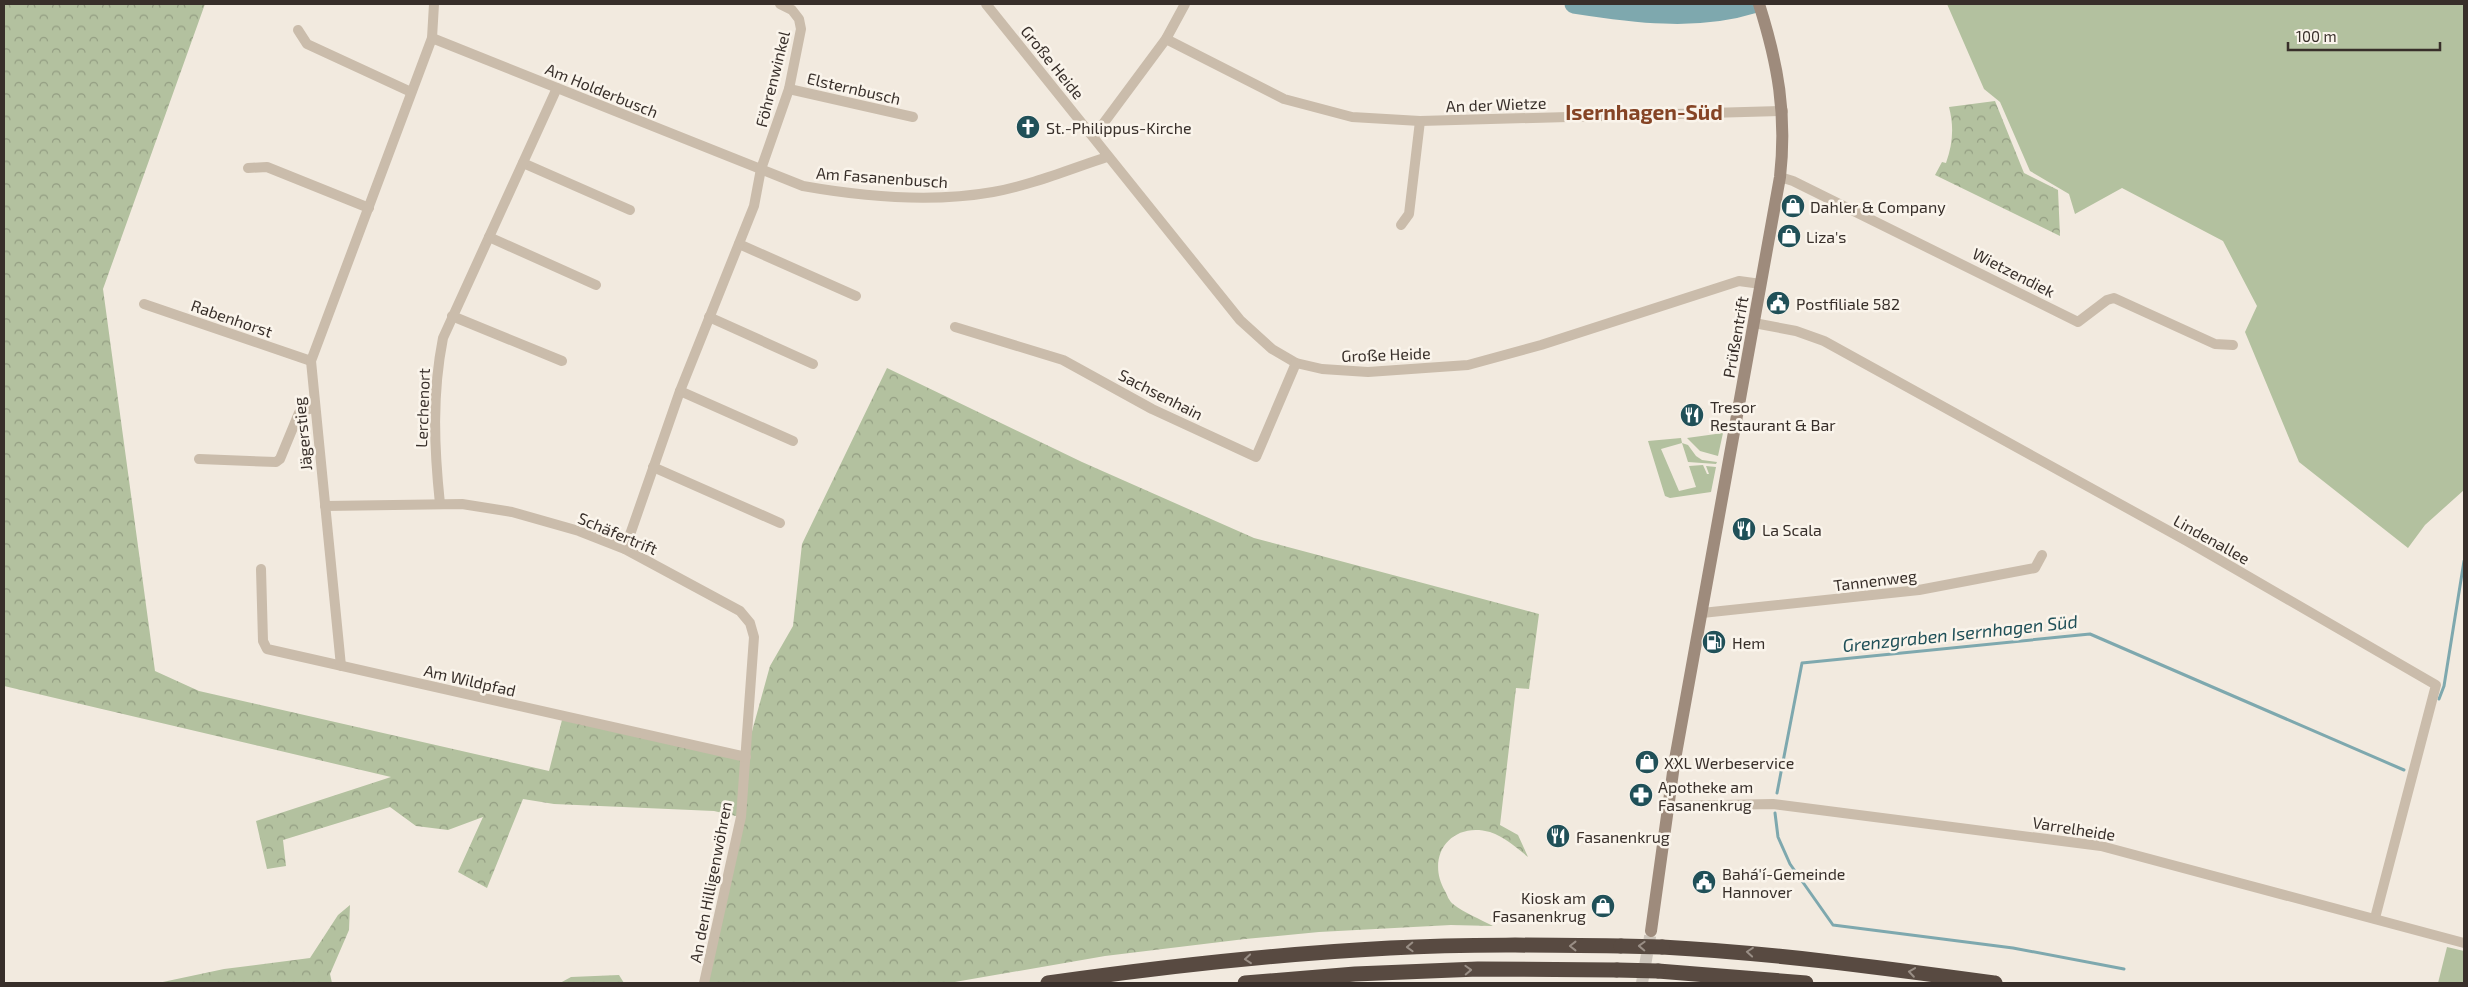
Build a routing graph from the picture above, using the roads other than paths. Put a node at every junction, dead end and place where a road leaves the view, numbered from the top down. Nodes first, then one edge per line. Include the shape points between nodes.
1 (434, 4) edge
2 (780, 4) edge
3 (986, 4) edge
4 (1185, 4) edge
5 (1760, 6) edge
6 (298, 30) dead end
7 (432, 38) junction
8 (1166, 39) junction
9 (558, 88) junction
10 (789, 89) junction
11 (411, 92) junction
12 (1783, 111) junction
13 (913, 117) dead end
14 (1420, 121) junction
15 (1094, 136) junction
16 (1107, 157) junction
17 (523, 163) junction
18 (248, 168) dead end
19 (761, 170) junction
20 (1780, 177) junction
21 (369, 208) junction
22 (630, 210) dead end
23 (1401, 225) dead end
24 (489, 237) junction
25 (739, 244) junction
26 (1761, 284) junction
27 (596, 286) dead end
28 (856, 296) dead end
29 (144, 304) dead end
30 (452, 316) junction
31 (709, 317) junction
32 (1754, 323) junction
33 (955, 327) dead end
34 (2233, 345) dead end
35 (310, 361) junction
36 (562, 361) dead end
37 (1296, 363) junction
38 (813, 364) dead end
39 (680, 391) junction
40 (314, 407) junction
41 (793, 441) dead end
42 (199, 459) dead end
43 (653, 467) junction
44 (440, 504) junction
45 (325, 506) junction
46 (780, 523) dead end
47 (626, 549) junction
48 (2042, 555) dead end
49 (261, 569) dead end
50 (1702, 612) junction
51 (341, 666) junction
52 (746, 757) junction
53 (1669, 806) junction
54 (2375, 918) junction
55 (1651, 931) tunnel mouth
56 (2464, 942) edge
57 (704, 983) edge
58 (1048, 983) edge
59 (1245, 983) edge
60 (1806, 983) edge
61 (1994, 983) edge

1 - 7 street, Jägerstieg
2 - 10 street, Föhrenwinkel via 792,10 802,29
3 - 15 street, Große Heide
4 - 8 street
5 - 12 main road, Prüßentrift via 1777,66
6 - 11 street via 307,44
7 - 9 street, Am Holderbusch
7 - 11 street, Jägerstieg
8 - 14 street, An der Wietze via 1251,84 1319,110 1371,120
8 - 15 street
9 - 17 street, Lerchenort
9 - 19 street, Am Holderbusch
10 - 13 street, Elsternbusch
10 - 19 street, Föhrenwinkel
11 - 21 street, Jägerstieg
12 - 14 street, An der Wietze
12 - 20 main road, Prüßentrift
14 - 23 street via 1409,214
15 - 16 street, Große Heide
16 - 19 street, Am Fasanenbusch via 996,191 932,199 831,191 803,186
16 - 37 street, Große Heide via 1240,320 1272,349
17 - 22 street
17 - 24 street, Lerchenort
18 - 21 street via 267,167
19 - 25 street via 754,206
20 - 26 main road, Prüßentrift
20 - 34 street, Wietzendiek via 1793,180 2078,322 2114,298 2214,344
21 - 35 street, Jägerstieg
24 - 27 street
24 - 30 street, Lerchenort
25 - 28 street
25 - 31 street
26 - 32 main road, Prüßentrift
26 - 37 street, Große Heide via 1739,281 1541,346 1468,365 1342,372
29 - 35 street, Rabenhorst
30 - 36 street
30 - 44 street, Lerchenort via 443,338 436,388 435,450
31 - 38 street
31 - 39 street
32 - 50 main road, Prüßentrift
32 - 54 street, Lindenallee via 1796,331 1824,341 2187,541 2436,685
33 - 37 street, Sachsenhain via 1063,360 1152,409 1256,457
35 - 40 street, Jägerstieg
39 - 41 street
39 - 43 street
40 - 42 street via 300,413 276,462
40 - 45 street, Jägerstieg
43 - 46 street
43 - 47 street
44 - 45 street, Schäfertrift
44 - 47 street, Schäfertrift via 484,506 512,512 579,531
45 - 51 street, Jägerstieg
47 - 52 street, Schäfertrift via 740,611 750,623 754,637
48 - 50 street, Tannenweg via 2035,568 1970,582 1862,597
49 - 51 street, Am Wildpfad via 263,641 267,649
50 - 53 main road, Prüßentrift
51 - 52 street, Am Wildpfad
52 - 57 street, An den Hilligenwöhren via 740,818
53 - 54 street, Varrelheide via 1773,804 2101,846
53 - 55 main road, Prüßentrift
54 - 56 street, Varrelheide
61 -> 58 highway, bridge via 1746,952 1662,947 1479,945 1202,963
59 -> 60 highway, bridge via 1478,969 1658,971

